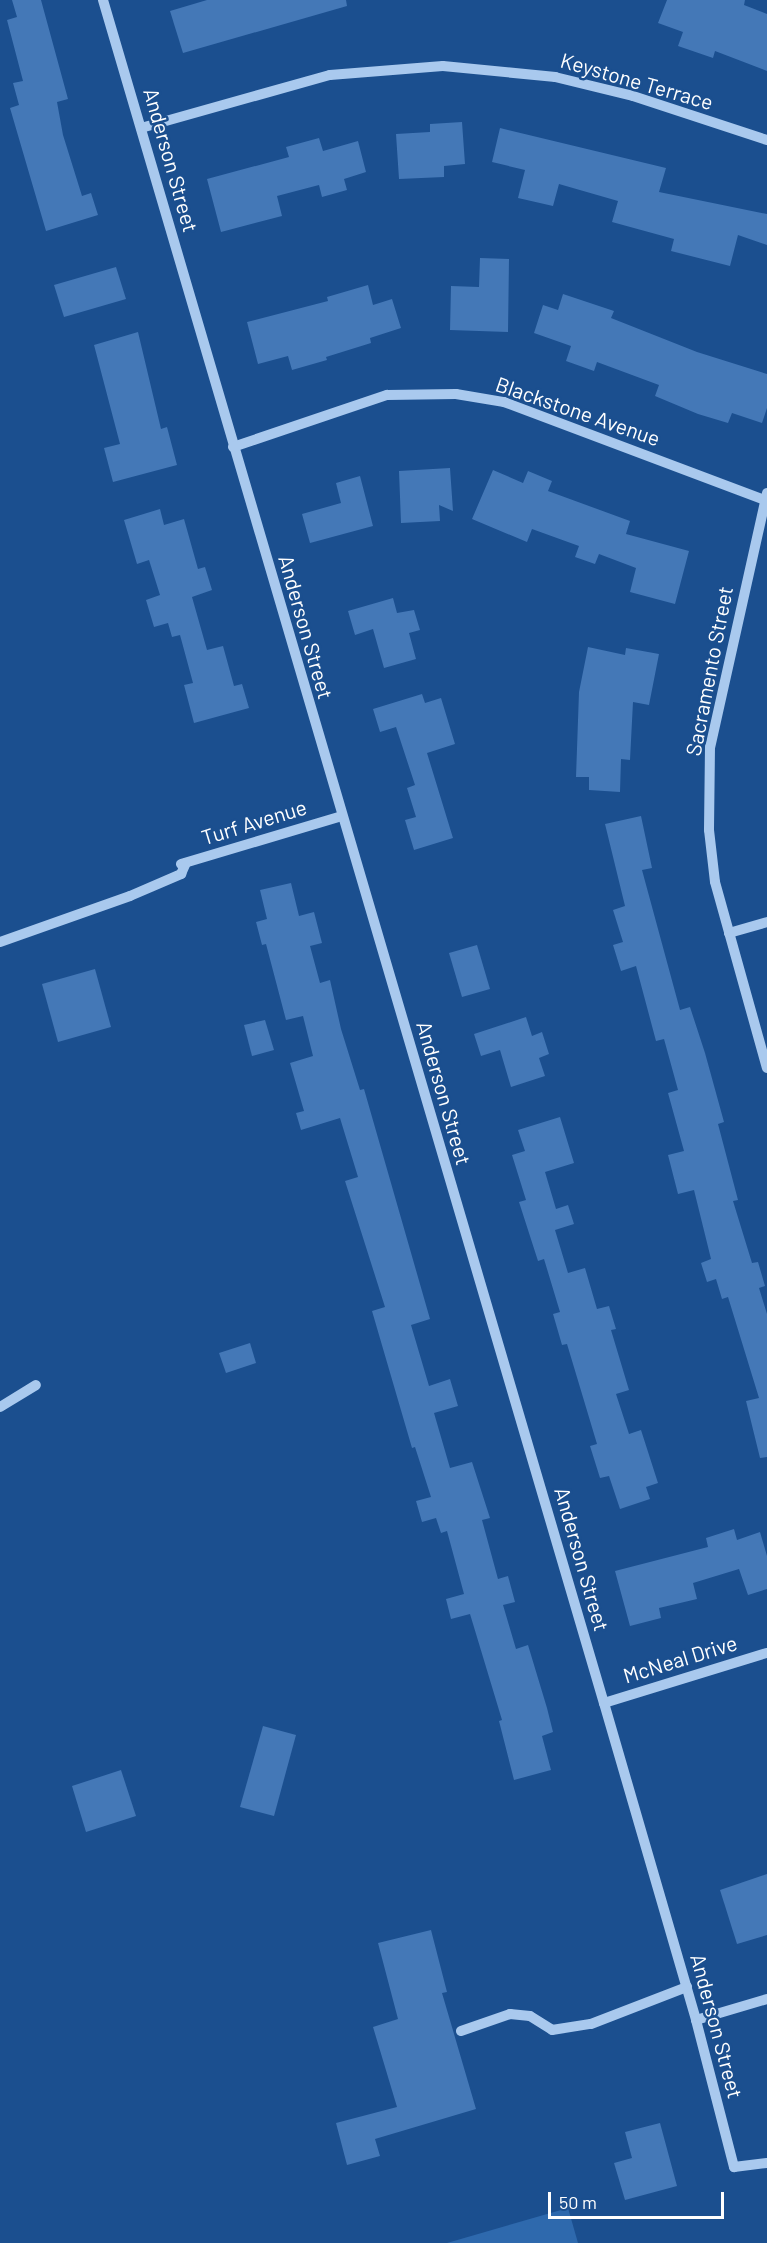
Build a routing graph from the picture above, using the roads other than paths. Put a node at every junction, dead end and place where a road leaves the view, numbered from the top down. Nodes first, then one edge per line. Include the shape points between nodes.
1 (103, 0) edge
2 (141, 128) junction
3 (767, 140) edge
4 (233, 447) junction
5 (766, 498) edge
6 (342, 816) junction
7 (767, 922) edge
8 (729, 933) junction
9 (0, 942) edge
10 (767, 1068) edge
11 (36, 1385) dead end
12 (0, 1407) edge
13 (767, 1653) edge
14 (604, 1703) junction
15 (687, 1987) junction
16 (767, 1999) edge
17 (696, 2020) junction
18 (461, 2031) dead end
19 (767, 2163) edge

1 - 2 street, Anderson Street
2 - 3 street, Keystone Terrace via 330,75 442,66 566,80 633,96
2 - 4 street, Anderson Street
4 - 5 street, Blackstone Avenue via 387,395 456,394 504,402
4 - 6 street, Anderson Street
5 - 8 street, Sacramento Street via 710,747 709,830 715,882
6 - 9 street, Turf Avenue via 182,864 181,874 130,896
6 - 14 street, Anderson Street
7 - 8 street
8 - 10 street, Sacramento Street
11 - 12 street
13 - 14 street, McNeal Drive
14 - 15 street, Anderson Street
15 - 17 street, Anderson Street
15 - 18 street via 591,2024 552,2030 530,2016 510,2014
16 - 17 street
17 - 19 street, Anderson Street via 734,2167

